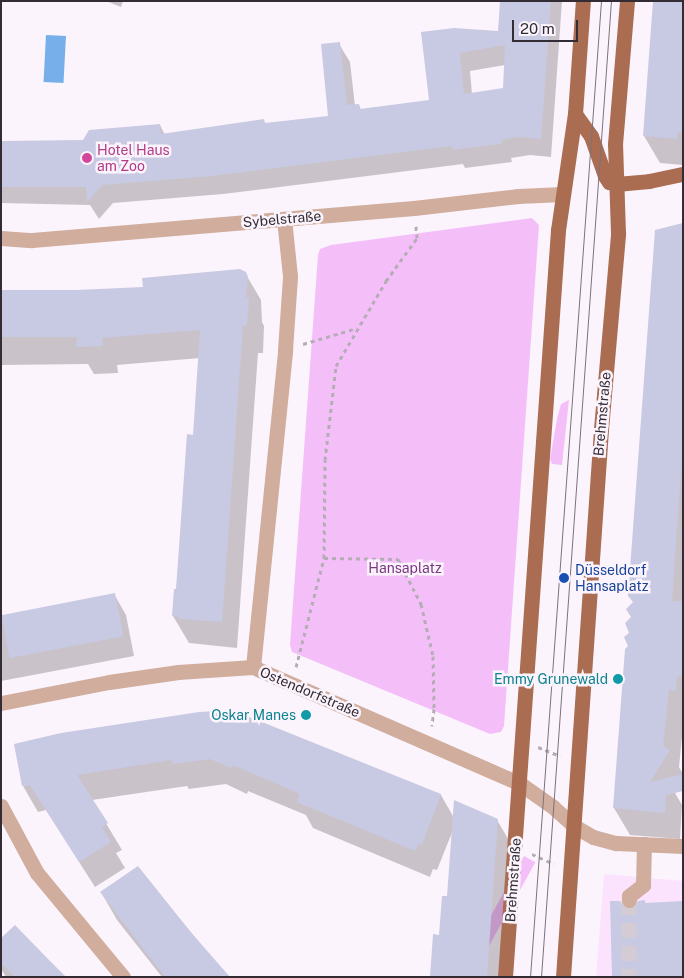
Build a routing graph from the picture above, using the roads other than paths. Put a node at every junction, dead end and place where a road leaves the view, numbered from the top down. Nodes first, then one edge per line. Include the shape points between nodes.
1 (583, 1) edge
2 (626, 1) edge
3 (575, 114) junction
4 (683, 174) edge
5 (616, 184) junction
6 (563, 194) junction
7 (284, 219) junction
8 (1, 238) edge
9 (253, 667) junction
10 (1, 703) edge
11 (519, 783) junction
12 (1, 806) edge
13 (574, 826) junction
14 (644, 844) junction
15 (683, 846) edge
16 (629, 900) tunnel mouth
17 (123, 977) edge
18 (505, 977) edge
19 (563, 977) edge

1 - 3 main road, Brehmstraße
2 - 5 main road, Brehmstraße via 615,144
3 - 5 main road via 591,136 604,176
3 - 6 main road, Brehmstraße
4 - 5 main road
5 - 13 main road, Brehmstraße via 618,233
6 - 7 street, Sybelstraße
6 - 11 main road, Brehmstraße via 557,240
7 - 8 street, Sybelstraße via 32,240
7 - 9 street via 290,276 285,350
9 - 10 street, Ostendorfstraße via 170,673
9 - 11 street, Ostendorfstraße
11 - 13 street
11 - 18 main road, Brehmstraße
12 - 17 street via 37,873
13 - 14 street via 604,841
13 - 19 main road, Brehmstraße
14 - 15 street
14 - 16 street via 643,885 629,896

